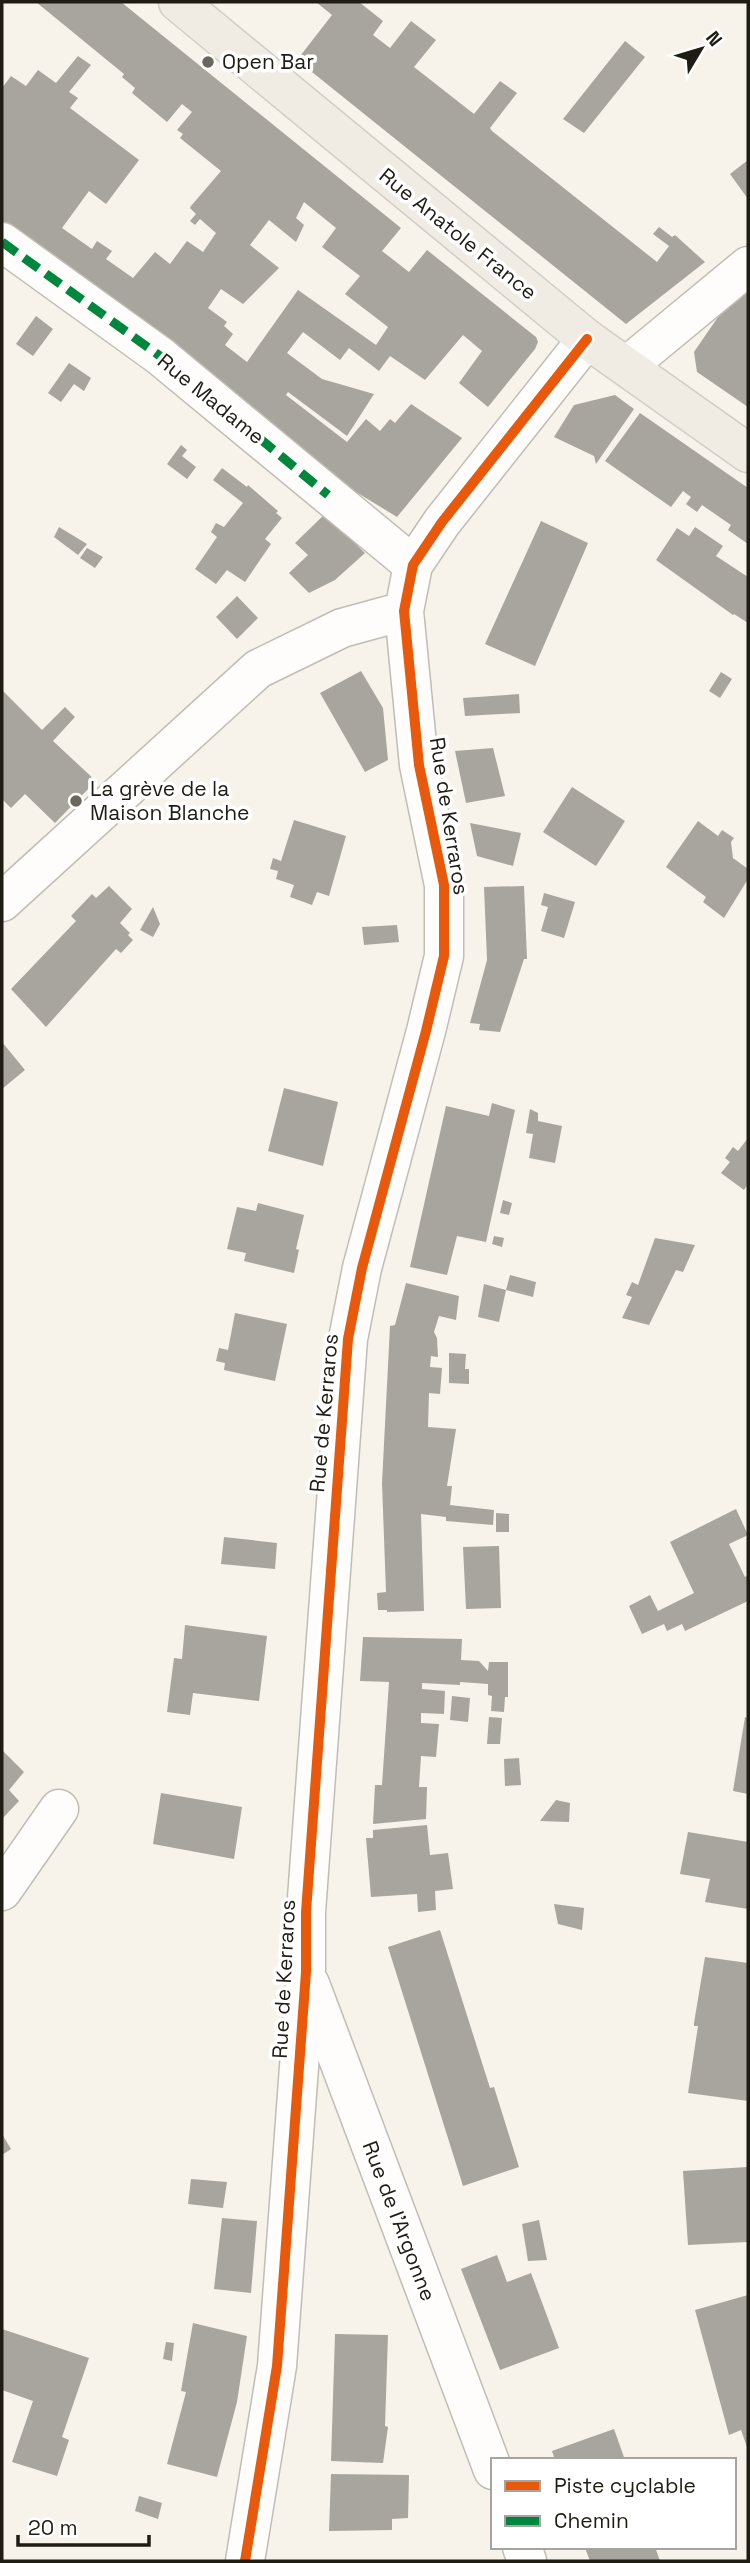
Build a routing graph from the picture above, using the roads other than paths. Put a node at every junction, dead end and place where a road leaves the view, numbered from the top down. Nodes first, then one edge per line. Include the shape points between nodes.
1 (178, 2) edge
2 (2, 242) edge
3 (748, 266) edge
4 (587, 339) junction
5 (627, 366) junction
6 (748, 453) edge
7 (413, 565) junction
8 (404, 611) junction
9 (2, 902) edge
10 (59, 1808) dead end
11 (2, 1891) edge
12 (306, 1972) junction
13 (491, 2465) edge
14 (245, 2561) edge

1 - 4 main road, Rue Anatole France
2 - 7 street, Rue Madame via 160,356
3 - 5 street
4 - 5 main road, Rue Anatole France
4 - 7 street, Rue de Kerraros
5 - 6 main road, Rue Anatole France
7 - 8 street, Rue de Kerraros
8 - 9 street via 342,628 258,669
8 - 12 street, Rue de Kerraros via 419,765 444,886 444,956 362,1268 348,1339 306,1912
10 - 11 street
12 - 13 street, Rue de l'Argonne
12 - 14 street, Rue de Kerraros via 277,2366

